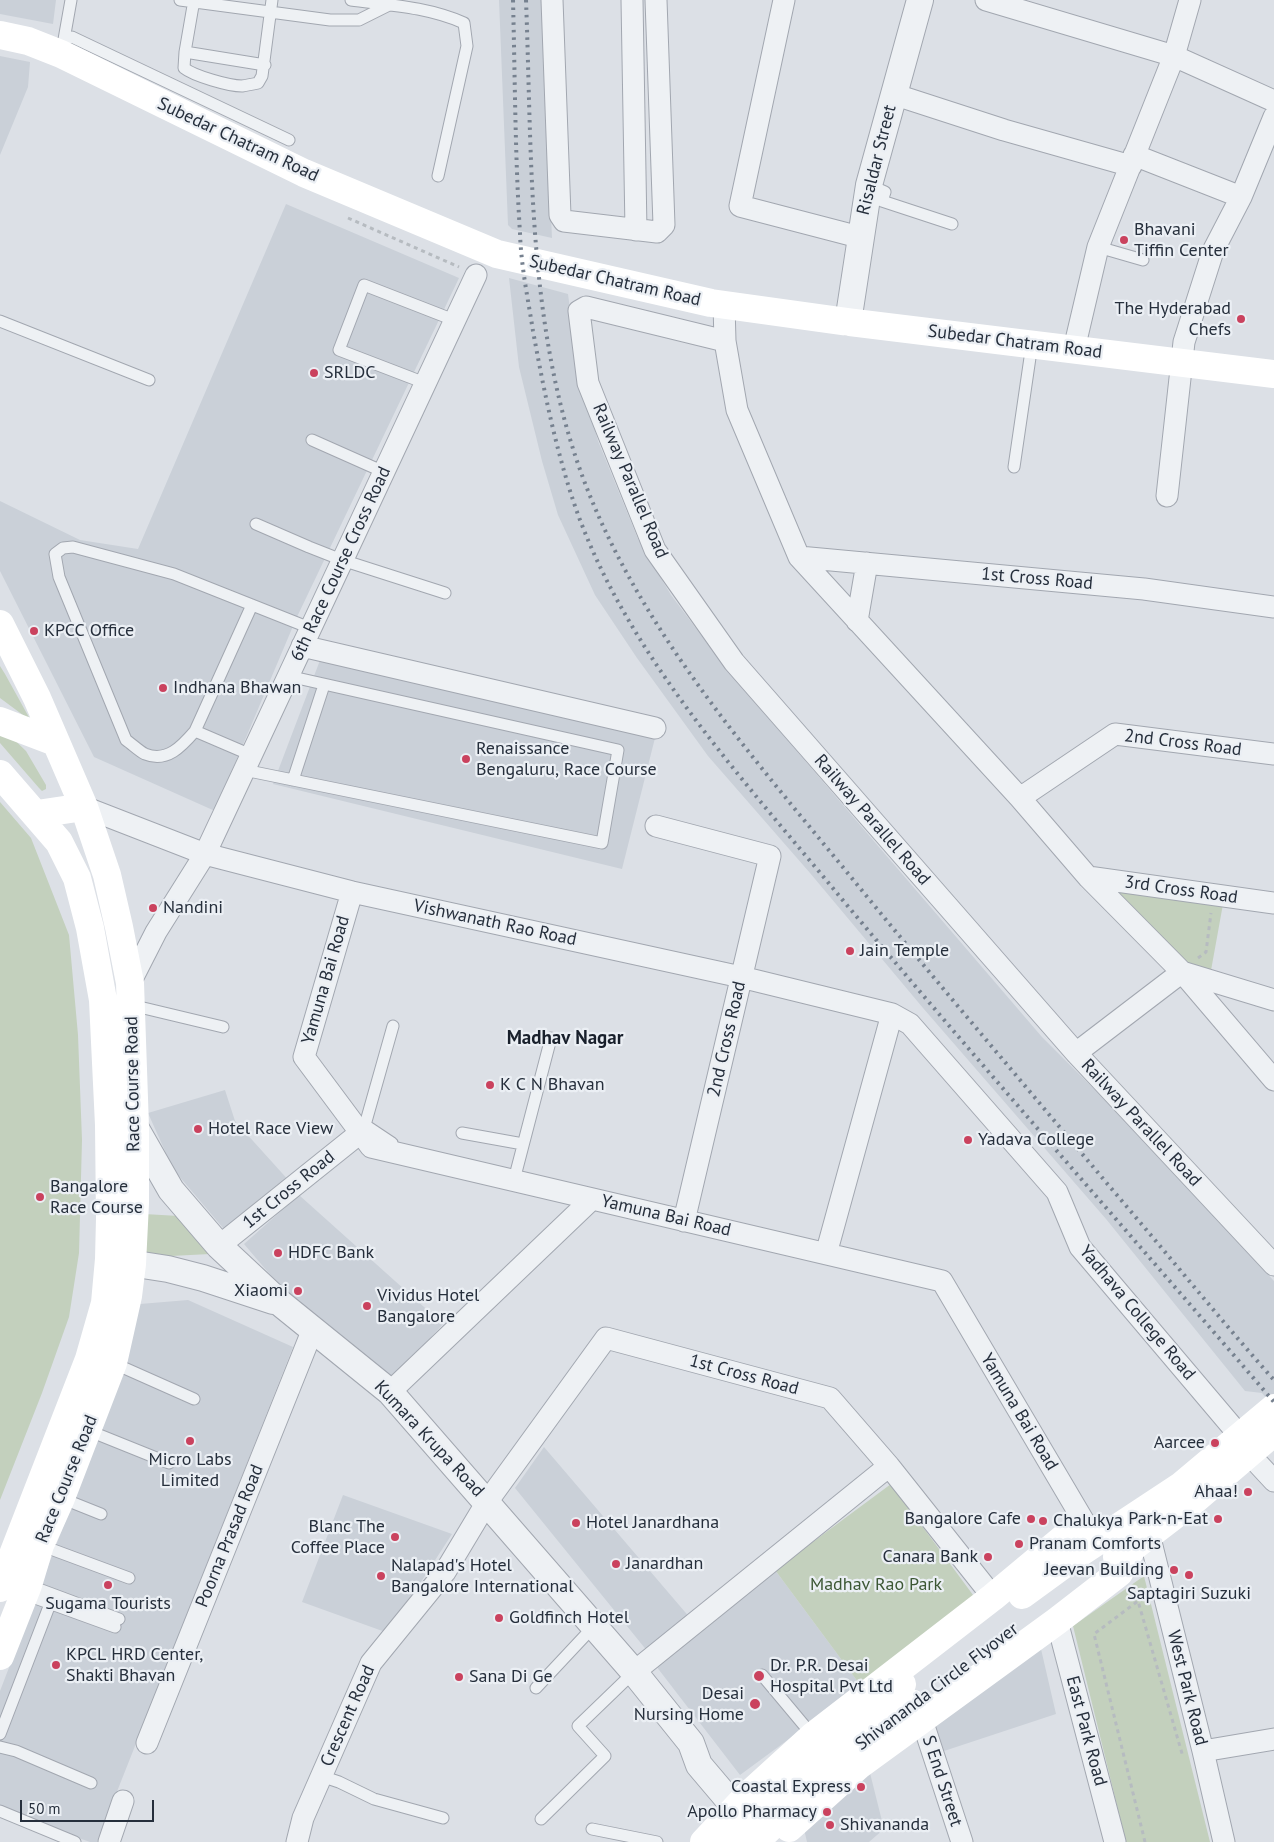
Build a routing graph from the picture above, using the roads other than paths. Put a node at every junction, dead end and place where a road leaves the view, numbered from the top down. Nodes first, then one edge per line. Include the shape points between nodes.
1 (71, 0) edge
2 (180, 0) edge
3 (272, 0) edge
4 (351, 0) edge
5 (552, 0) edge
6 (632, 0) edge
7 (656, 0) edge
8 (784, 0) edge
9 (920, 0) edge
10 (986, 0) edge
11 (1190, 0) edge
12 (193, 1) edge
13 (371, 1) edge
14 (389, 5) junction
15 (270, 12) junction
16 (0, 35) edge
17 (62, 48) junction
18 (185, 52) junction
19 (1174, 56) junction
20 (264, 65) junction
21 (893, 94) junction
22 (1274, 101) edge
23 (1274, 117) edge
24 (289, 140) dead end
25 (1132, 160) junction
26 (438, 176) dead end
27 (869, 185) junction
28 (1240, 197) junction
29 (952, 224) dead end
30 (636, 230) junction
31 (860, 237) junction
32 (1098, 247) junction
33 (1143, 260) dead end
34 (476, 275) road end
35 (724, 305) junction
36 (454, 320) junction
37 (0, 321) edge
38 (848, 322) junction
39 (725, 341) junction
40 (1032, 344) junction
41 (1074, 349) junction
42 (1183, 364) junction
43 (1274, 374) edge
44 (149, 380) dead end
45 (425, 383) junction
46 (312, 440) dead end
47 (1014, 467) dead end
48 (384, 472) junction
49 (1167, 496) dead end
50 (256, 524) dead end
51 (799, 557) junction
52 (342, 560) junction
53 (867, 564) junction
54 (445, 594) dead end
55 (252, 605) junction
56 (1274, 606) edge
57 (857, 621) junction
58 (2, 634) edge
59 (306, 637) junction
60 (288, 676) junction
61 (324, 685) junction
62 (0, 721) edge
63 (656, 728) dead end
64 (195, 731) junction
65 (55, 742) junction
66 (1274, 754) edge
67 (248, 763) junction
68 (0, 774) edge
69 (293, 780) junction
70 (1020, 798) junction
71 (84, 807) junction
72 (37, 814) junction
73 (656, 826) dead end
74 (205, 854) junction
75 (1088, 877) junction
76 (352, 892) junction
77 (1274, 903) edge
78 (1182, 972) junction
79 (742, 977) junction
80 (130, 994) junction
81 (1274, 1000) edge
82 (901, 1019) junction
83 (393, 1026) dead end
84 (223, 1027) dead end
85 (551, 1038) dead end
86 (1076, 1053) junction
87 (1274, 1080) edge
88 (136, 1126) junction
89 (360, 1133) junction
90 (462, 1134) dead end
91 (523, 1144) junction
92 (390, 1151) junction
93 (514, 1180) junction
94 (592, 1199) junction
95 (684, 1221) junction
96 (219, 1246) junction
97 (826, 1254) junction
98 (121, 1262) junction
99 (1274, 1265) edge
100 (280, 1303) junction
101 (313, 1329) junction
102 (113, 1363) junction
103 (390, 1392) junction
104 (194, 1399) dead end
105 (1271, 1419) edge
106 (88, 1430) junction
107 (1245, 1445) junction
108 (169, 1463) dead end
109 (889, 1466) junction
110 (1274, 1481) edge
111 (61, 1498) junction
112 (487, 1502) junction
113 (101, 1514) dead end
114 (1141, 1541) junction
115 (1096, 1542) junction
116 (40, 1545) junction
117 (129, 1578) dead end
118 (17, 1589) edge
119 (993, 1597) junction
120 (50, 1604) junction
121 (1057, 1621) junction
122 (595, 1625) junction
123 (0, 1656) edge
124 (634, 1672) junction
125 (762, 1675) dead end
126 (536, 1688) dead end
127 (912, 1703) junction
128 (0, 1734) edge
129 (814, 1736) junction
130 (1274, 1738) edge
131 (147, 1743) dead end
132 (0, 1747) edge
133 (1203, 1751) junction
134 (321, 1776) junction
135 (91, 1783) dead end
136 (123, 1801) dead end
137 (741, 1801) junction
138 (0, 1811) edge
139 (443, 1818) dead end
140 (541, 1819) dead end
141 (592, 1830) dead end
142 (777, 1840) edge
143 (75, 1842) edge
144 (109, 1842) edge
145 (297, 1842) edge
146 (657, 1842) edge
147 (704, 1842) edge
148 (726, 1842) edge
149 (755, 1842) edge
150 (962, 1842) edge
151 (1114, 1842) edge
152 (1224, 1842) edge

1 - 17 lane
2 - 12 lane
3 - 15 lane
4 - 13 lane
5 - 30 street via 560,215 564,221
6 - 30 street
7 - 30 street via 664,225 657,232
8 - 31 street via 740,206
9 - 21 street, Risaldar Street
10 - 19 street
11 - 19 street
12 - 15 lane
12 - 18 lane
13 - 14 lane
14 - 15 lane via 359,20 330,20
14 - 26 lane via 446,15 464,23 467,46
15 - 20 lane
16 - 17 main road, Subedar Chatram Road
17 - 24 lane via 72,37
17 - 35 main road, Subedar Chatram Road via 304,173 476,247
18 - 20 lane
18 - 20 lane via 184,68 190,72 240,86 258,83
19 - 22 street
19 - 25 street
21 - 25 street via 1004,130
21 - 27 street, Risaldar Street
23 - 28 street
25 - 28 street
25 - 32 street
27 - 29 lane via 885,192 882,202
27 - 31 street, Risaldar Street
28 - 42 street via 1213,250 1184,342
31 - 38 street, Risaldar Street
32 - 33 lane
32 - 41 street
34 - 36 street, 6th Race Course Cross Road
35 - 38 main road, Subedar Chatram Road
35 - 39 street
36 - 45 street, 6th Race Course Cross Road
36 - 45 lane via 364,285 339,350
37 - 44 lane
38 - 40 main road, Subedar Chatram Road
39 - 51 street via 737,410
39 - 86 street, Railway Parallel Road via 586,307 579,311 588,383 655,550 734,662
40 - 41 main road, Subedar Chatram Road
40 - 47 lane
41 - 42 main road, Subedar Chatram Road
42 - 43 main road, Subedar Chatram Road
42 - 49 street
45 - 48 street, 6th Race Course Cross Road
46 - 48 lane
48 - 52 street, 6th Race Course Cross Road
50 - 52 lane
51 - 53 street, 1st Cross Road
51 - 57 street
52 - 54 lane
52 - 59 street, 6th Race Course Cross Road
53 - 56 street, 1st Cross Road via 1144,589
53 - 57 street
55 - 59 lane
55 - 64 lane
55 - 64 lane via 174,574 106,555 73,547 63,548 55,554 59,577 126,740 146,754 166,756
57 - 70 street
58 - 65 main road, Race Course Road via 37,698
59 - 60 street, 6th Race Course Cross Road
59 - 63 street
60 - 61 lane
60 - 67 street, 6th Race Course Cross Road
61 - 69 lane
61 - 69 lane via 618,750 602,843
62 - 65 main road
64 - 67 lane
65 - 71 main road, Race Course Road
66 - 70 street, 2nd Cross Road via 1115,734
67 - 69 lane
67 - 74 street, 6th Race Course Cross Road
68 - 72 main road, Race Course Road
70 - 75 street
71 - 72 main road
71 - 74 street, Vishwanath Rao Road
71 - 80 main road, Race Course Road via 107,875
72 - 98 main road, Race Course Road via 59,842 77,878 104,1000 109,1125
73 - 79 street, 2nd Cross Road via 770,856
74 - 76 street, Vishwanath Rao Road
74 - 80 street, 6th Race Course Cross Road via 141,959
75 - 77 street, 3rd Cross Road
75 - 78 street
76 - 79 street, Vishwanath Rao Road
76 - 89 street, Yamuna Bai Road via 304,1057
78 - 81 street
78 - 86 street
78 - 87 street
79 - 82 street, Vishwanath Rao Road
79 - 95 street, 2nd Cross Road
80 - 84 lane
80 - 88 main road, Race Course Road
82 - 97 street
82 - 107 street, Yadhava College Road via 1057,1192 1080,1247
83 - 92 lane via 365,1125 392,1143
85 - 91 lane
86 - 99 street, Railway Parallel Road
88 - 96 street, Kumara Krupa Road via 171,1190
88 - 98 main road, Race Course Road via 135,1203
89 - 92 street, Yamuna Bai Road via 372,1147
89 - 96 street, 1st Cross Road
90 - 91 lane
91 - 93 lane
92 - 93 street, Yamuna Bai Road
93 - 94 street, Yamuna Bai Road
94 - 95 street, Yamuna Bai Road
94 - 103 street
95 - 97 street, Yamuna Bai Road
96 - 100 street, Kumara Krupa Road
97 - 115 street, Yamuna Bai Road via 942,1281
98 - 100 street via 203,1278
98 - 102 main road, Race Course Road via 128,1296
98 - 118 main road, Race Course Road via 105,1303
100 - 101 street, Kumara Krupa Road
101 - 103 street, Kumara Krupa Road
101 - 131 street, Poorna Prasad Road
102 - 104 lane
102 - 106 main road, Race Course Road
103 - 112 street, Kumara Krupa Road
105 - 107 main road
106 - 108 lane
106 - 111 main road, Race Course Road
107 - 110 street, Yadhava College Road
107 - 114 main road, Shivananda Circle Flyover via 1192,1502
107 - 115 main road, Shivananda Circle Flyover
109 - 112 street, 1st Cross Road via 830,1398 606,1338
109 - 119 street, 1st Cross Road
109 - 124 street
111 - 113 lane
111 - 116 main road, Race Course Road
112 - 122 street, Kumara Krupa Road
112 - 134 street, Crescent Road via 445,1572 371,1663
114 - 121 main road via 1119,1574
114 - 127 main road, Shivananda Circle Flyover
114 - 133 street, West Park Road
115 - 119 main road via 1065,1537
115 - 127 main road, Shivananda Circle Flyover via 1044,1578
116 - 117 lane
116 - 118 main road, Race Course Road
118 - 120 lane
118 - 120 lane via 117,1623
118 - 123 main road, Race Course Road
119 - 129 main road
120 - 128 lane
121 - 127 main road
121 - 151 street, East Park Road
122 - 124 street, Kumara Krupa Road
122 - 126 lane
124 - 137 street, Kumara Krupa Road via 691,1743 699,1765
124 - 140 lane via 578,1726 605,1756
125 - 129 lane
127 - 142 main road via 858,1766
127 - 148 main road, Shivananda Circle Flyover, bridge via 825,1747
127 - 149 main road, Shivananda Circle Flyover, bridge via 839,1761
127 - 150 street, S End Street
129 - 137 main road
130 - 133 street
132 - 135 lane
133 - 152 street, West Park Road
134 - 139 lane via 374,1799
134 - 145 street, Crescent Road via 303,1818
136 - 144 street
137 - 142 street, Kumara Krupa Road
137 - 147 main road
138 - 143 lane
141 - 146 lane

